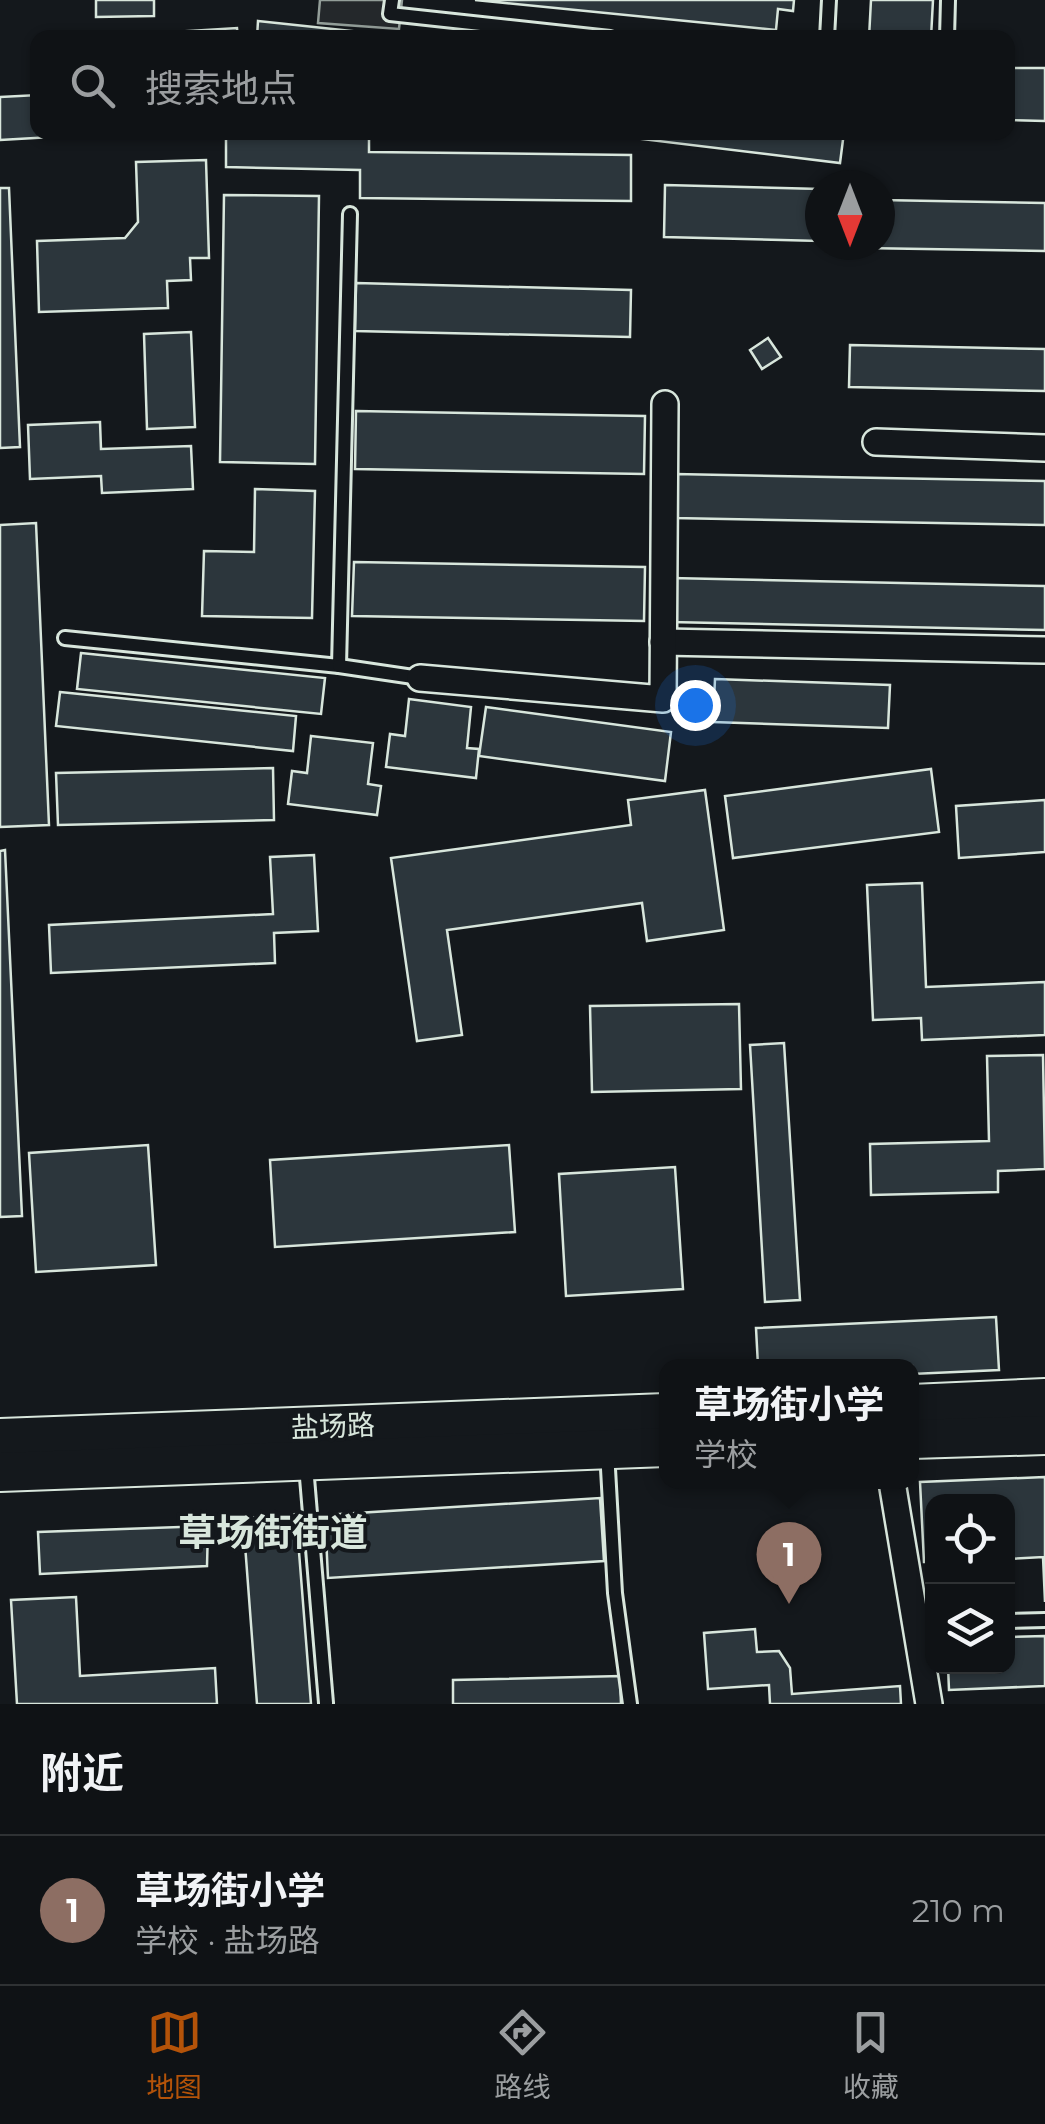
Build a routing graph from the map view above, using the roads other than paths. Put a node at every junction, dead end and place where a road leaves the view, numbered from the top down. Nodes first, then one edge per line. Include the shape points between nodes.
1 (392, 0) edge
2 (829, 0) edge
3 (948, 0) edge
4 (537, 30) edge
5 (828, 30) edge
6 (947, 30) edge
7 (350, 214) dead end
8 (665, 404) dead end
9 (876, 442) dead end
10 (1045, 448) edge
11 (65, 638) dead end
12 (663, 642) junction
13 (1045, 650) edge
14 (339, 666) junction
15 (420, 678) joint
16 (1045, 1398) edge
17 (919, 1404) edge
18 (659, 1413) edge
19 (1045, 1435) edge
20 (0, 1438) edge
21 (919, 1438) edge
22 (659, 1446) edge
23 (607, 1448) junction
24 (306, 1459) junction
25 (0, 1472) edge
26 (894, 1489) edge
27 (1045, 1620) edge
28 (1015, 1621) edge
29 (924, 1625) edge
30 (326, 1702) edge
31 (630, 1704) edge
32 (929, 1704) edge

1 - 4 lane via 390,14
2 - 5 lane
3 - 6 lane
7 - 14 lane
8 - 12 street
9 - 10 street
11 - 14 lane
12 - 13 street
12 - 15 street via 663,700
14 - 15 lane
16 - 17 main road
18 - 20 main road, 盐场路
19 - 21 main road
22 - 23 main road, 盐场路
23 - 24 main road, 盐场路
23 - 31 lane via 615,1593
24 - 25 main road, 盐场路
24 - 30 lane
26 - 29 street
27 - 28 lane
29 - 32 street

